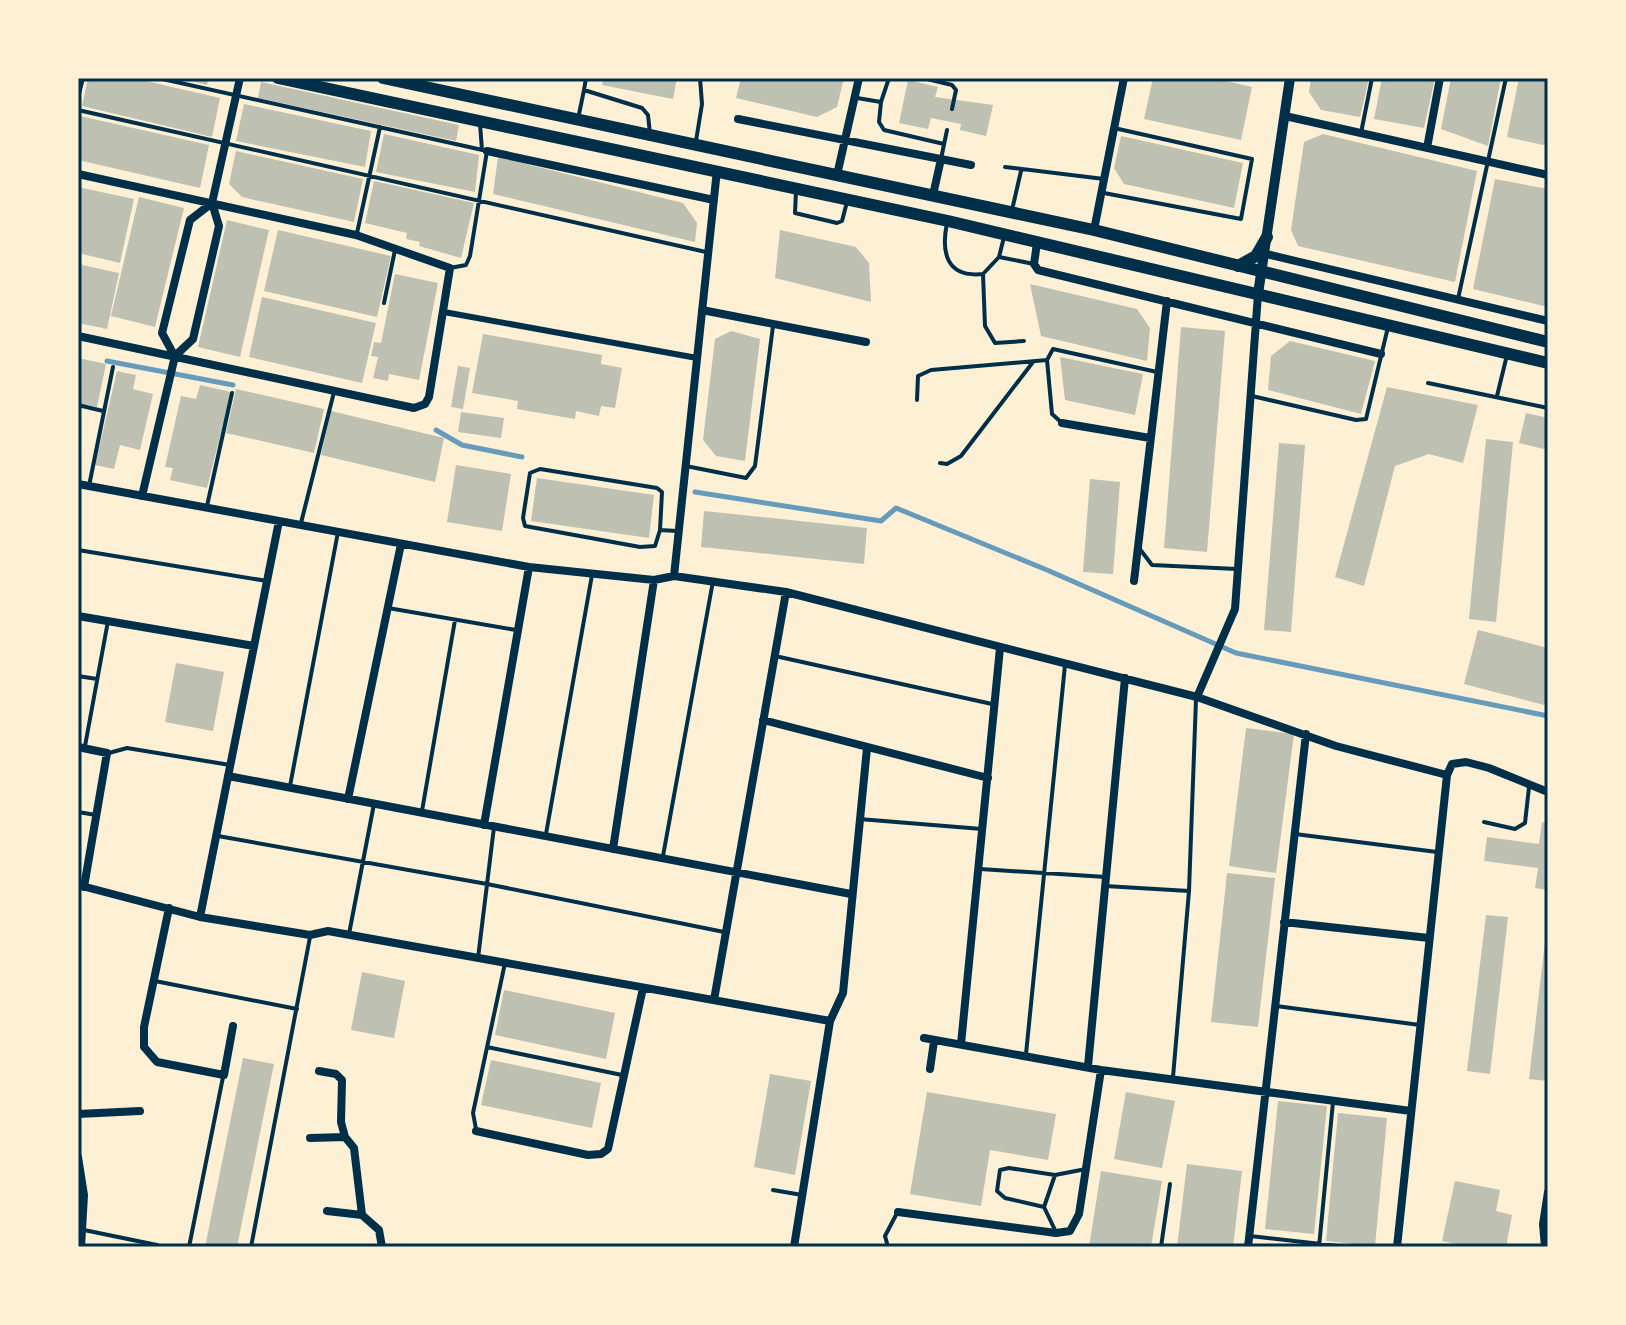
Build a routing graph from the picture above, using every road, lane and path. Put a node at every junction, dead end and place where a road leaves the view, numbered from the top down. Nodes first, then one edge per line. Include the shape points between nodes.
1 (83, 78) edge
2 (158, 78) edge
3 (240, 78) edge
4 (278, 78) edge
5 (383, 78) edge
6 (586, 78) edge
7 (700, 78) edge
8 (859, 78) edge
9 (889, 78) edge
10 (923, 78) edge
11 (1124, 78) edge
12 (1290, 78) edge
13 (1372, 78) edge
14 (1440, 78) edge
15 (1506, 78) edge
16 (584, 90) junction
17 (236, 96) junction
18 (854, 97) junction
19 (78, 98) edge
20 (881, 102) junction
21 (952, 109) dead end
22 (78, 110) edge
23 (1285, 116) junction
24 (738, 119) dead end
25 (578, 120) junction
26 (480, 122) junction
27 (380, 127) junction
28 (1114, 128) junction
29 (947, 130) dead end
30 (1361, 133) junction
31 (650, 136) junction
32 (845, 140) junction
33 (225, 143) junction
34 (695, 144) junction
35 (944, 144) junction
36 (1427, 148) junction
37 (485, 150) junction
38 (941, 159) junction
39 (1490, 162) junction
40 (971, 165) dead end
41 (1005, 167) dead end
42 (717, 170) junction
43 (1021, 171) junction
44 (78, 174) edge
45 (370, 174) junction
46 (837, 175) junction
47 (1548, 175) edge
48 (1104, 179) junction
49 (796, 188) junction
50 (1101, 192) junction
51 (933, 195) junction
52 (847, 199) junction
53 (714, 200) junction
54 (479, 201) junction
55 (212, 203) junction
56 (1012, 212) junction
57 (948, 221) junction
58 (1094, 230) junction
59 (356, 235) junction
60 (1005, 235) junction
61 (1267, 237) junction
62 (1037, 243) junction
63 (396, 247) junction
64 (709, 252) junction
65 (1266, 254) junction
66 (999, 257) junction
67 (1238, 266) junction
68 (1036, 267) junction
69 (450, 268) junction
70 (1262, 272) junction
71 (983, 274) junction
72 (1307, 283) junction
73 (1258, 294) junction
74 (1458, 299) junction
75 (1167, 301) junction
76 (384, 303) dead end
77 (1304, 305) junction
78 (702, 310) junction
79 (444, 312) junction
80 (1548, 321) edge
81 (1255, 322) junction
82 (773, 324) junction
83 (1388, 325) junction
84 (78, 336) edge
85 (1024, 341) dead end
86 (866, 342) dead end
87 (1548, 342) edge
88 (1508, 353) junction
89 (1381, 354) junction
90 (175, 356) junction
91 (697, 358) junction
92 (1047, 360) junction
93 (1033, 362) junction
94 (1548, 363) edge
95 (113, 367) dead end
96 (1158, 372) junction
97 (1428, 383) dead end
98 (334, 392) junction
99 (232, 393) dead end
100 (1250, 395) junction
101 (1497, 396) junction
102 (917, 400) dead end
103 (78, 405) edge
104 (1548, 408) edge
105 (103, 411) junction
106 (1062, 423) joint
107 (1150, 438) junction
108 (940, 463) dead end
109 (686, 466) junction
110 (78, 484) edge
111 (89, 486) junction
112 (142, 496) junction
113 (206, 508) junction
114 (279, 521) junction
115 (300, 525) junction
116 (660, 530) junction
117 (679, 531) junction
118 (338, 532) junction
119 (401, 544) junction
120 (1138, 546) junction
121 (78, 550) edge
122 (529, 567) junction
123 (1237, 569) junction
124 (592, 574) junction
125 (674, 576) junction
126 (654, 580) junction
127 (267, 581) junction
128 (713, 581) junction
129 (1134, 581) dead end
130 (786, 592) junction
131 (388, 608) junction
132 (78, 616) edge
133 (455, 620) junction
134 (108, 621) junction
135 (518, 630) junction
136 (254, 646) junction
137 (1000, 648) junction
138 (775, 656) junction
139 (1065, 665) junction
140 (78, 676) edge
141 (1125, 678) junction
142 (97, 679) junction
143 (1197, 697) junction
144 (995, 705) junction
145 (763, 720) junction
146 (1306, 734) junction
147 (81, 748) edge
148 (867, 748) junction
149 (107, 753) junction
150 (230, 765) junction
151 (1447, 775) junction
152 (228, 776) junction
153 (988, 778) junction
154 (1529, 784) junction
155 (290, 788) junction
156 (1548, 792) edge
157 (348, 799) junction
158 (374, 804) junction
159 (78, 812) edge
160 (422, 813) junction
161 (96, 815) junction
162 (859, 819) junction
163 (1484, 822) dead end
164 (489, 826) junction
165 (984, 829) junction
166 (1295, 834) junction
167 (216, 835) junction
168 (546, 836) junction
169 (613, 849) junction
170 (1437, 852) junction
171 (662, 858) junction
172 (363, 862) junction
173 (980, 869) junction
174 (737, 872) junction
175 (1043, 873) junction
176 (1105, 882) junction
177 (487, 884) junction
178 (81, 886) edge
179 (1189, 891) junction
180 (851, 894) junction
181 (169, 908) junction
182 (200, 917) junction
183 (1284, 922) junction
184 (726, 932) junction
185 (349, 934) junction
186 (310, 935) junction
187 (1429, 938) junction
188 (478, 958) junction
189 (505, 963) junction
190 (153, 980) junction
191 (643, 988) junction
192 (714, 1000) junction
193 (1276, 1006) junction
194 (297, 1009) junction
195 (830, 1021) junction
196 (1420, 1025) junction
197 (233, 1026) dead end
198 (924, 1038) dead end
199 (934, 1041) junction
200 (961, 1044) junction
201 (487, 1047) junction
202 (1026, 1057) junction
203 (1088, 1066) junction
204 (930, 1069) dead end
205 (1101, 1070) junction
206 (319, 1071) dead end
207 (224, 1075) junction
208 (624, 1075) junction
209 (1173, 1080) junction
210 (1265, 1093) junction
211 (1333, 1102) junction
212 (140, 1111) dead end
213 (1411, 1111) junction
214 (78, 1114) edge
215 (476, 1131) joint
216 (345, 1137) junction
217 (310, 1138) dead end
218 (78, 1157) edge
219 (1086, 1169) junction
220 (1055, 1175) junction
221 (1170, 1184) dead end
222 (773, 1190) dead end
223 (1548, 1192) edge
224 (802, 1195) junction
225 (1044, 1207) junction
226 (327, 1211) dead end
227 (898, 1212) joint
228 (362, 1215) junction
229 (84, 1230) junction
230 (1056, 1233) junction
231 (1250, 1236) junction
232 (157, 1245) dead end
233 (1319, 1245) edge
234 (81, 1247) edge
235 (189, 1247) edge
236 (251, 1247) edge
237 (382, 1247) edge
238 (794, 1247) edge
239 (888, 1247) edge
240 (1161, 1247) edge
241 (1248, 1247) edge
242 (1348, 1247) edge
243 (1397, 1247) edge
244 (1545, 1247) edge

1 - 19 lane
2 - 17 lane
3 - 17 street
4 - 26 main road
5 - 25 main road
6 - 16 lane
7 - 34 lane
8 - 18 street
9 - 20 lane
10 - 21 lane via 952,85
11 - 28 street
12 - 23 street
13 - 30 lane
14 - 36 street
15 - 39 lane
16 - 25 lane
16 - 31 lane via 642,108
17 - 27 lane
17 - 33 street
18 - 20 lane
18 - 32 street
20 - 35 lane via 879,122 884,130
22 - 33 lane
23 - 30 street
23 - 61 street
24 - 32 street
25 - 31 main road
26 - 37 lane
26 - 42 main road
27 - 37 lane
27 - 45 lane
28 - 48 street
28 - 50 lane via 1252,159 1241,219
29 - 35 lane
30 - 36 street
31 - 34 main road
32 - 38 street
32 - 46 street
33 - 45 lane
33 - 55 street
34 - 46 main road
35 - 38 lane
36 - 39 street
37 - 53 street
37 - 54 lane
38 - 40 street
38 - 51 street
39 - 47 street
39 - 74 lane
41 - 43 lane
42 - 49 main road
42 - 53 street
43 - 48 lane
43 - 56 lane
44 - 55 street
45 - 54 lane
45 - 59 lane
46 - 51 main road
48 - 50 street
49 - 52 main road
49 - 52 lane via 795,213 837,223
50 - 58 street
51 - 56 main road
52 - 57 main road
53 - 64 street
54 - 64 lane
54 - 69 lane via 466,265
55 - 59 street
55 - 90 street via 219,226 193,339
55 - 90 street via 190,220 165,319 162,333
56 - 58 main road
57 - 60 main road
57 - 71 lane via 942,247 948,262 973,275
58 - 67 main road
59 - 63 street
60 - 62 main road
60 - 66 lane
61 - 65 street
61 - 67 main road via 1256,256
62 - 68 street
62 - 73 main road
63 - 69 street
63 - 76 lane
64 - 78 street
65 - 70 street
65 - 74 street
66 - 68 lane
66 - 71 lane
67 - 70 main road
68 - 75 street
69 - 79 street
70 - 72 main road
70 - 73 street
71 - 85 lane via 985,326 995,343
72 - 77 main road via 1301,296
72 - 87 main road
73 - 77 main road
73 - 81 street
74 - 80 street
75 - 81 street
75 - 96 street
77 - 83 main road
78 - 82 street
78 - 91 street
79 - 91 street
79 - 98 street via 425,404 414,408
81 - 89 street
81 - 100 street
82 - 86 street
82 - 109 lane via 751,474 746,478
83 - 88 main road
83 - 89 lane
84 - 90 street
88 - 94 main road
88 - 101 lane
89 - 100 lane via 1366,419
90 - 98 street
90 - 112 street
91 - 109 street
92 - 93 lane
92 - 96 lane via 1053,349
92 - 106 lane via 1052,414
93 - 102 lane via 931,370 918,376
93 - 108 lane via 961,456
95 - 105 lane
96 - 107 street
97 - 101 lane
98 - 115 lane
99 - 113 lane
100 - 123 street
101 - 104 lane
103 - 105 lane
105 - 111 lane
106 - 107 street
107 - 120 street
109 - 117 street
110 - 111 street
111 - 112 street
112 - 113 street
113 - 114 street
114 - 115 street
114 - 127 street
115 - 118 street
116 - 116 lane via 655,546 640,547 525,526 530,473 540,469 657,488 662,492
116 - 117 lane
117 - 125 street
118 - 119 street
118 - 155 lane
119 - 122 street
119 - 131 street
120 - 123 lane via 1152,565
120 - 129 street
121 - 127 lane
122 - 124 street
122 - 135 street
123 - 143 street via 1235,609
124 - 126 street
124 - 168 lane
125 - 126 street
125 - 128 street
126 - 169 street
127 - 136 street
128 - 130 street
128 - 171 lane
130 - 137 street
130 - 138 street
131 - 133 lane
131 - 157 street
132 - 134 street
133 - 135 lane
133 - 160 lane
134 - 136 street
134 - 142 lane
135 - 164 street
136 - 150 street
137 - 139 street
137 - 144 street
138 - 144 lane
138 - 145 street
139 - 141 street
139 - 175 lane
140 - 142 lane
141 - 143 street
141 - 176 street
142 - 147 lane
143 - 146 street
143 - 179 lane
144 - 153 street
145 - 148 street
145 - 174 street
146 - 151 street
146 - 166 street
147 - 149 street
148 - 153 street
148 - 162 street
149 - 150 lane via 127,748
149 - 161 street
150 - 152 street
151 - 154 street via 1452,764 1466,762
151 - 170 street
152 - 155 street
152 - 167 street
153 - 165 street
154 - 156 street
154 - 163 lane via 1525,823 1515,829
155 - 157 street
157 - 158 street
158 - 160 street
158 - 172 lane
159 - 161 lane
160 - 164 street
161 - 178 street
162 - 165 lane
162 - 180 street
164 - 168 street
164 - 177 lane
165 - 173 street
166 - 170 lane
166 - 183 street
167 - 172 lane
167 - 182 street
168 - 169 street
169 - 171 street
170 - 187 street
171 - 174 street
172 - 177 lane
172 - 185 lane
173 - 175 lane
173 - 200 street
174 - 180 street
174 - 184 street
175 - 176 lane
175 - 202 lane
176 - 179 lane
176 - 203 street
177 - 184 lane
177 - 188 lane
178 - 181 street
179 - 209 lane
180 - 195 street via 843,993
181 - 182 street
181 - 190 street
182 - 186 street
183 - 187 street
183 - 193 street
184 - 192 street
185 - 186 street
185 - 188 street
186 - 194 lane
187 - 196 street
188 - 189 street
189 - 191 street
189 - 201 lane
190 - 194 lane
190 - 207 street via 144,1047 157,1062
191 - 192 street
191 - 208 street
192 - 195 street
193 - 196 lane
193 - 210 street
194 - 236 lane
195 - 224 street
196 - 213 street
197 - 207 street
198 - 199 street
199 - 200 street
199 - 204 street
200 - 202 street
201 - 208 lane
201 - 215 lane via 473,1113
202 - 203 street
203 - 205 street
205 - 209 street
205 - 219 street
206 - 216 street via 342,1080
207 - 235 lane
208 - 215 street via 608,1149 601,1154
209 - 210 street
210 - 211 street
210 - 231 street
211 - 213 street
211 - 233 lane
212 - 214 street
213 - 243 street
216 - 217 street
216 - 228 street via 354,1148
218 - 229 street
219 - 220 lane
219 - 230 street via 1079,1214 1070,1231
220 - 225 lane
220 - 225 lane via 1000,1170 997,1191 1005,1198
221 - 240 lane
222 - 224 lane
223 - 244 street
224 - 238 street
225 - 230 lane
226 - 228 street
227 - 230 street
227 - 239 lane via 885,1236
228 - 237 street via 379,1230
229 - 232 lane
229 - 234 street
231 - 233 lane
231 - 241 street
233 - 242 lane

